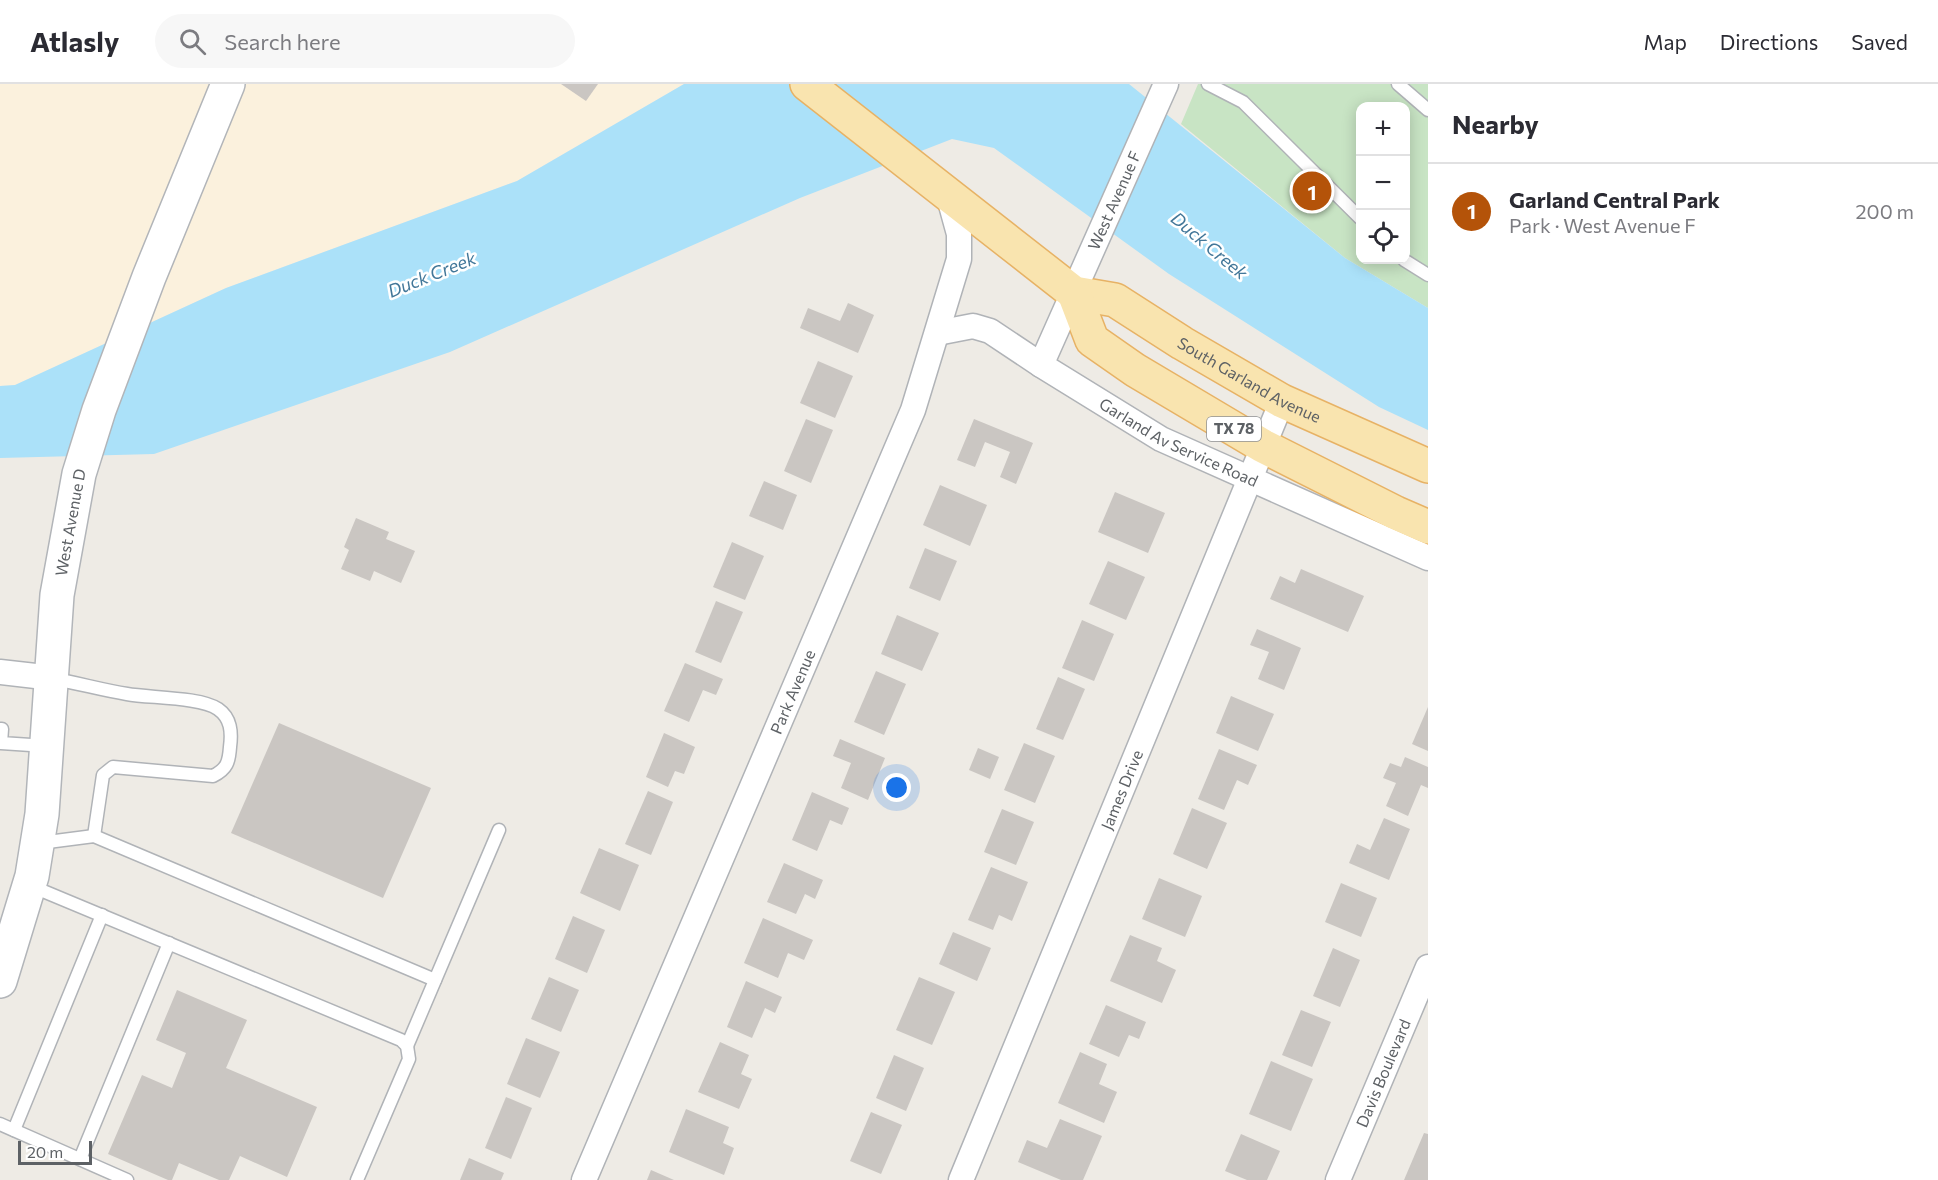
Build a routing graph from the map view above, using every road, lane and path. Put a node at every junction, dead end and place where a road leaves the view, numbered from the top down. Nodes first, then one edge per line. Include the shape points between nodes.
1 (228, 84) edge
2 (807, 84) edge
3 (1208, 84) edge
4 (1398, 84) edge
5 (1162, 93) edge
6 (1428, 110) edge
7 (948, 194) junction
8 (1356, 214) edge
9 (1410, 264) edge
10 (1428, 275) edge
11 (1068, 306) junction
12 (937, 333) junction
13 (1041, 365) junction
14 (1282, 401) junction
15 (1263, 446) junction
16 (1428, 466) edge
17 (1249, 480) junction
18 (1428, 527) edge
19 (1428, 558) edge
20 (0, 672) edge
21 (53, 678) junction
22 (0, 729) edge
23 (47, 746) junction
24 (1, 748) edge
25 (499, 830) dead end
26 (94, 836) junction
27 (38, 843) junction
28 (30, 885) junction
29 (102, 915) junction
30 (169, 943) junction
31 (1428, 967) edge
32 (435, 980) junction
33 (0, 981) edge
34 (407, 1047) junction
35 (0, 1124) edge
36 (14, 1130) junction
37 (80, 1159) junction
38 (127, 1180) edge
39 (357, 1180) edge
40 (584, 1180) edge
41 (961, 1180) edge
42 (1338, 1180) edge

1 - 21 main road, West Avenue D via 149,277 79,474 57,595
2 - 7 main road, South Garland Avenue / TX 78
3 - 8 lane via 1243,102
4 - 6 lane
5 - 11 street, West Avenue F
7 - 11 main road, South Garland Avenue / TX 78
7 - 12 street, Park Avenue via 959,234 959,259
9 - 10 lane
11 - 13 street
11 - 14 main road, South Garland Avenue / TX 78 via 1115,300
11 - 15 main road, TX 78 via 1092,339 1135,370
12 - 13 street, Garland Av Service Road via 973,326 990,331
12 - 40 street, Park Avenue via 913,410
13 - 17 street, Garland Av Service Road via 1161,440
14 - 15 street, James Drive
14 - 16 main road, South Garland Avenue / TX 78
15 - 17 street, James Drive
15 - 18 main road, TX 78
17 - 19 street, Garland Av Service Road
17 - 41 street, James Drive
20 - 21 street
21 - 23 main road, West Avenue D
21 - 26 lane via 124,694 207,704 229,721 229,761 213,776 113,767 108,770
22 - 24 lane
23 - 24 lane
23 - 27 main road, West Avenue D
25 - 32 lane
26 - 27 lane
26 - 32 lane
27 - 28 main road, West Avenue D
28 - 29 lane
28 - 33 main road, West Avenue D
29 - 30 lane
29 - 36 lane
30 - 34 lane via 400,1040
30 - 37 lane
31 - 42 street, Davis Boulevard
32 - 34 lane
34 - 39 lane via 409,1059
35 - 36 lane
36 - 37 lane
37 - 38 lane

